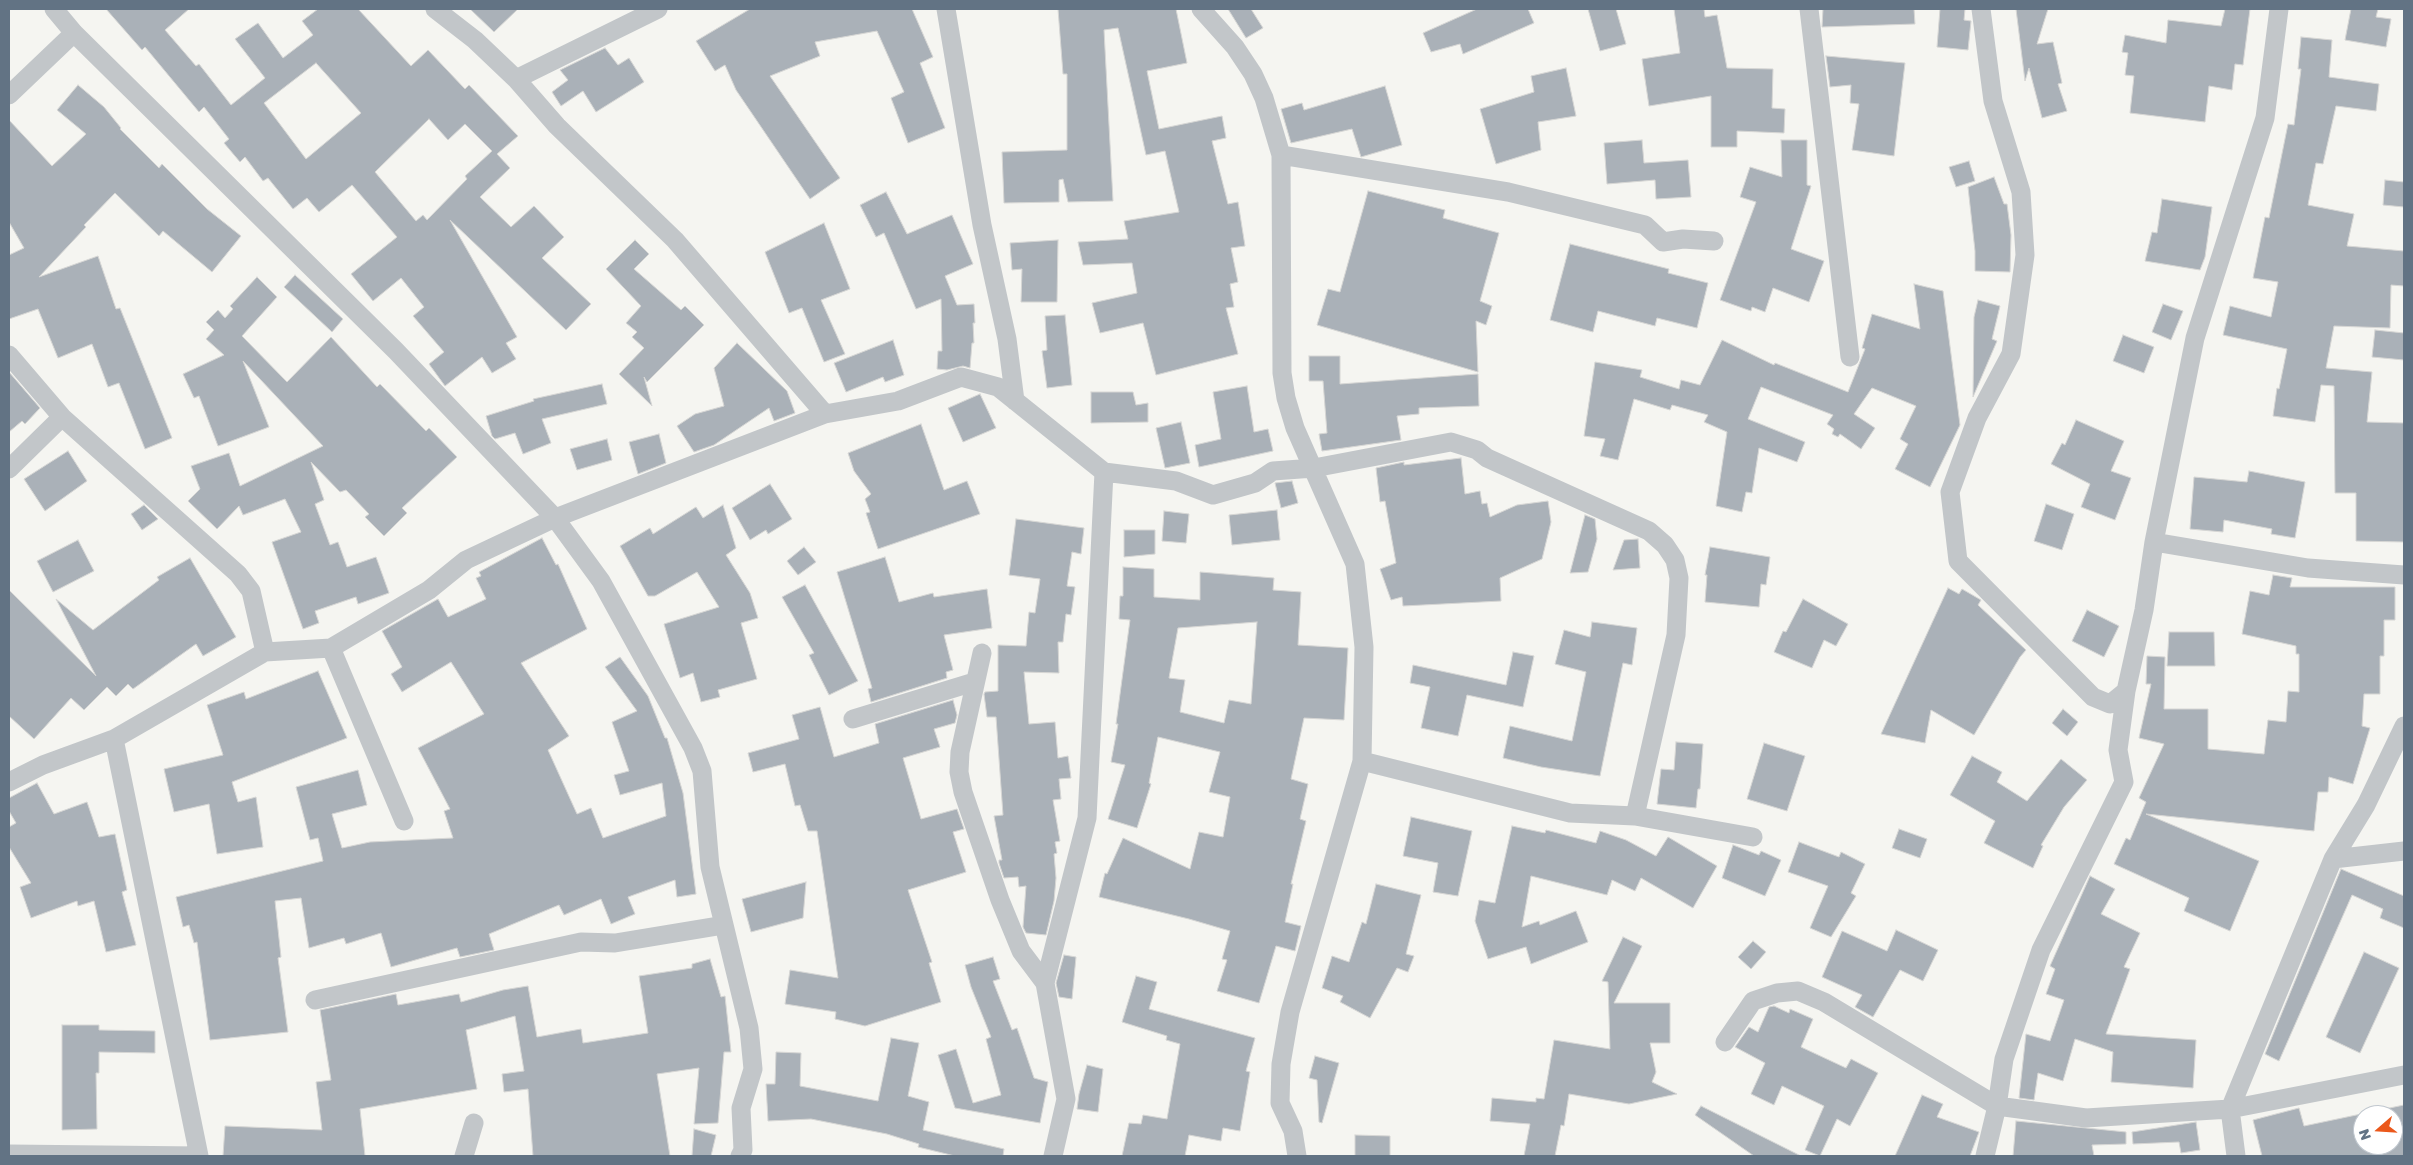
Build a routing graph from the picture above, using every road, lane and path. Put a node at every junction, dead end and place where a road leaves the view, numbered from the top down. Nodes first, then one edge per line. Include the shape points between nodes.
1 (54, 9) edge
2 (435, 9) edge
3 (658, 9) edge
4 (946, 9) edge
5 (1201, 9) edge
6 (1809, 9) edge
7 (1981, 9) edge
8 (2280, 9) edge
9 (74, 33) junction
10 (516, 79) junction
11 (9, 95) edge
12 (1281, 154) junction
13 (1714, 241) dead end
14 (9, 354) edge
15 (1850, 357) dead end
16 (1015, 401) junction
17 (825, 414) junction
18 (62, 417) junction
19 (1314, 468) junction
20 (9, 470) edge
21 (1104, 472) junction
22 (556, 518) junction
23 (2154, 542) junction
24 (2404, 575) edge
25 (332, 648) junction
26 (265, 652) junction
27 (982, 652) dead end
28 (974, 682) junction
29 (2126, 691) junction
30 (2110, 704) junction
31 (853, 719) dead end
32 (2123, 724) junction
33 (2404, 726) edge
34 (114, 739) junction
35 (1362, 761) junction
36 (9, 782) edge
37 (1635, 816) junction
38 (404, 821) dead end
39 (1753, 837) dead end
40 (2404, 851) edge
41 (2333, 859) junction
42 (724, 926) junction
43 (1045, 983) junction
44 (315, 1000) dead end
45 (1725, 1042) dead end
46 (2404, 1075) edge
47 (1997, 1106) junction
48 (2230, 1109) junction
49 (474, 1122) dead end
50 (20, 1155) edge
51 (199, 1156) edge
52 (464, 1156) edge
53 (740, 1156) edge
54 (1054, 1156) edge
55 (1298, 1156) edge
56 (1985, 1156) edge
57 (2236, 1156) edge

1 - 9 street
2 - 10 street via 475,40
3 - 10 street
4 - 16 street via 982,225 1007,339
5 - 12 street via 1235,47 1253,74
6 - 15 street
7 - 30 street via 1993,101 2020,192 2025,255 2011,354 1976,418 1950,492 1958,561 2093,697
8 - 23 street via 2265,118 2195,338
9 - 11 street
9 - 22 street via 396,352
10 - 17 street via 557,126 676,240
12 - 13 street via 1508,192 1644,225 1663,242 1683,239
12 - 19 street via 1282,373 1295,428
14 - 18 street
16 - 17 street via 998,387 961,377 898,401
16 - 21 street
17 - 22 street
18 - 20 street
18 - 26 street via 238,574 251,591
19 - 21 street via 1273,471 1255,483 1213,495 1176,481
19 - 35 street via 1356,564 1364,647
19 - 37 street via 1451,442 1477,450 1487,458 1649,531 1666,545 1675,560 1679,578 1676,635
21 - 43 street via 1087,818
22 - 25 street via 466,560 429,590
22 - 42 street via 601,580 693,748 702,771 710,867
23 - 24 street via 2308,568
23 - 29 street via 2144,610
25 - 26 street
25 - 38 street
26 - 34 street
27 - 28 street
28 - 31 street
28 - 43 street via 960,752 963,792 1021,951
29 - 30 street
29 - 32 street
30 - 32 street
32 - 47 street via 2118,750 2124,782 2041,950 2004,1059
33 - 41 street via 2366,805
34 - 36 street via 43,765
34 - 51 street
35 - 37 street via 1570,813
35 - 55 street via 1290,1012 1281,1064 1280,1103 1293,1131
37 - 39 street
40 - 41 street
41 - 48 street
42 - 44 street via 615,943 581,942
42 - 53 street via 749,1028 753,1069 741,1108 743,1150
43 - 54 street via 1066,1099
45 - 47 street via 1753,1002 1777,993 1798,991 1824,1002
46 - 48 street
47 - 48 street via 2086,1118
47 - 56 street
48 - 57 street
49 - 52 street
50 - 51 street

